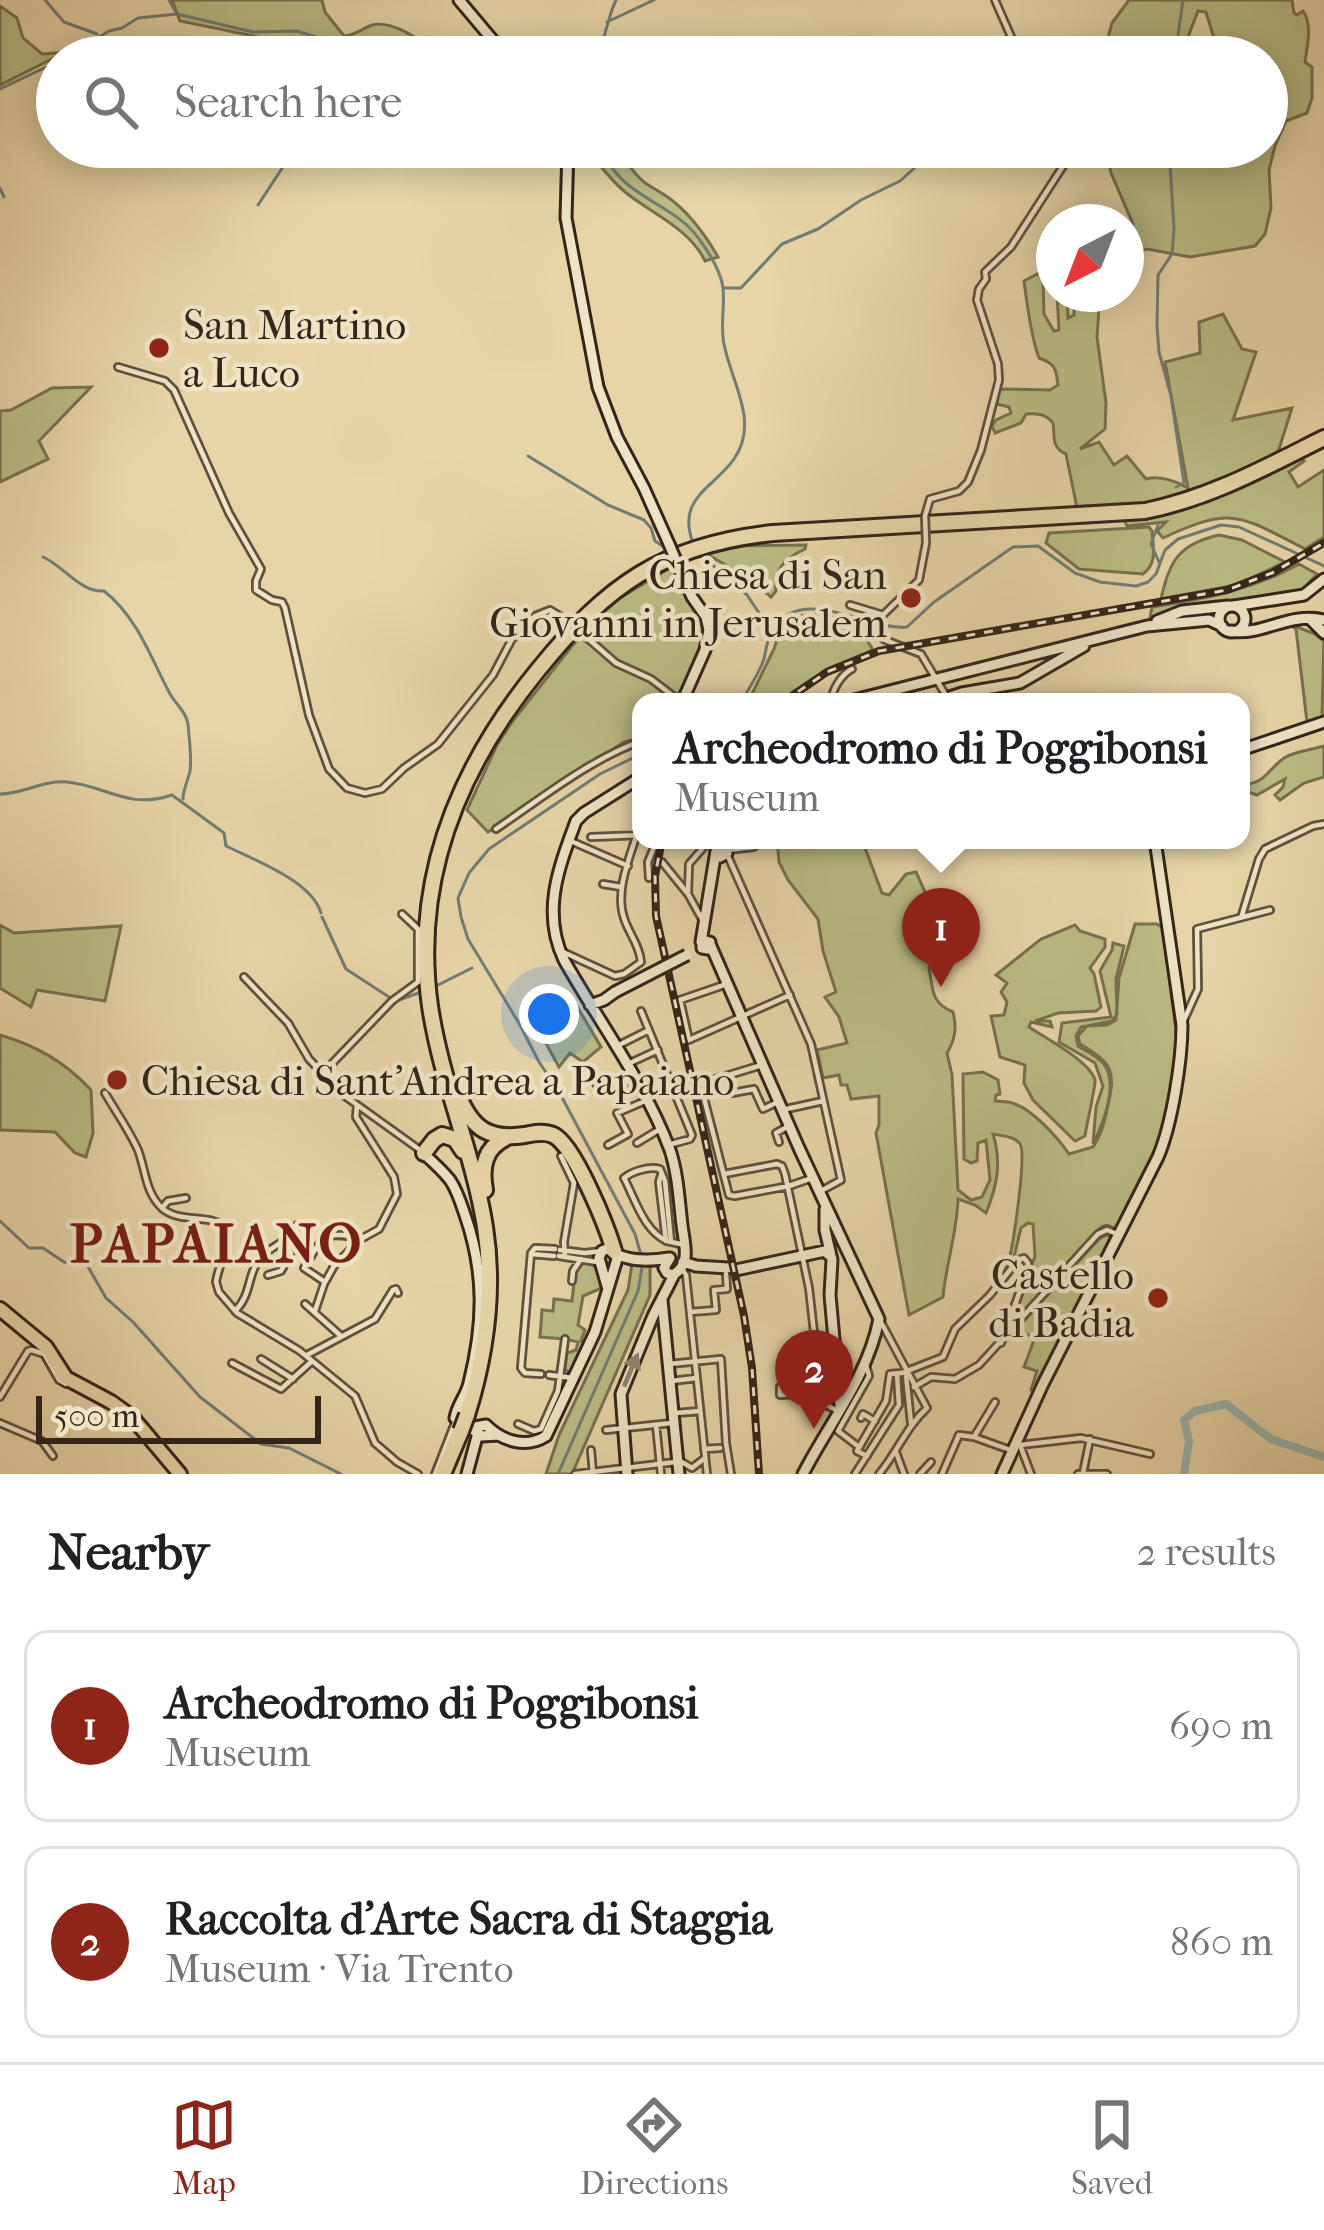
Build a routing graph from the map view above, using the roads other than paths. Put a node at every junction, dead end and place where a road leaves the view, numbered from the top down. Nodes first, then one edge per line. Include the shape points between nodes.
1 (458, 0) edge
2 (995, 0) edge
3 (489, 36) edge
4 (1011, 36) edge
5 (567, 168) edge
6 (1062, 168) edge
7 (118, 367) dead end
8 (1324, 440) edge
9 (679, 559) junction
10 (1324, 579) edge
11 (850, 605) dead end
12 (1238, 611) junction
13 (882, 616) junction
14 (745, 620) dead end
15 (1321, 623) edge
16 (1147, 626) junction
17 (1264, 626) junction
18 (1226, 629) junction
19 (705, 650) junction
20 (1071, 650) junction
21 (853, 669) dead end
22 (937, 678) junction
23 (670, 693) edge
24 (686, 693) edge
25 (833, 693) edge
26 (880, 693) edge
27 (944, 693) edge
28 (977, 693) edge
29 (1324, 722) edge
30 (632, 744) edge
31 (1250, 747) edge
32 (632, 784) edge
33 (1324, 824) edge
34 (496, 829) dead end
35 (632, 834) edge
36 (571, 836) junction
37 (591, 837) dead end
38 (580, 848) junction
39 (634, 849) edge
40 (652, 849) edge
41 (721, 849) edge
42 (1156, 849) edge
43 (662, 862) dead end
44 (628, 866) junction
45 (559, 870) junction
46 (649, 878) dead end
47 (603, 884) dead end
48 (622, 887) junction
49 (688, 894) junction
50 (1270, 910) dead end
51 (402, 914) dead end
52 (1242, 915) junction
53 (704, 921) junction
54 (705, 945) junction
55 (559, 950) junction
56 (580, 959) junction
57 (570, 971) junction
58 (244, 977) dead end
59 (727, 984) junction
60 (581, 989) junction
61 (790, 995) junction
62 (603, 998) junction
63 (1187, 1000) junction
64 (590, 1004) junction
65 (431, 1010) junction
66 (641, 1011) dead end
67 (741, 1017) junction
68 (602, 1024) junction
69 (650, 1030) junction
70 (440, 1036) junction
71 (615, 1046) junction
72 (658, 1050) junction
73 (762, 1065) junction
74 (626, 1066) junction
75 (580, 1068) dead end
76 (322, 1074) junction
77 (634, 1079) junction
78 (699, 1084) dead end
79 (732, 1093) dead end
80 (105, 1094) dead end
81 (704, 1098) dead end
82 (645, 1100) junction
83 (824, 1101) junction
84 (356, 1105) junction
85 (780, 1106) junction
86 (789, 1126) junction
87 (660, 1130) junction
88 (511, 1137) junction
89 (779, 1142) dead end
90 (637, 1143) dead end
91 (608, 1145) dead end
92 (668, 1145) junction
93 (422, 1152) junction
94 (561, 1156) dead end
95 (674, 1165) junction
96 (661, 1172) junction
97 (724, 1174) junction
98 (812, 1178) junction
99 (788, 1186) junction
100 (186, 1198) dead end
101 (822, 1198) junction
102 (162, 1208) junction
103 (297, 1225) dead end
104 (830, 1227) junction
105 (1114, 1233) junction
106 (363, 1238) junction
107 (286, 1241) junction
108 (678, 1241) junction
109 (845, 1246) junction
110 (488, 1248) junction
111 (830, 1251) junction
112 (560, 1253) junction
113 (582, 1255) junction
114 (803, 1256) junction
115 (611, 1258) junction
116 (665, 1261) junction
117 (493, 1266) junction
118 (684, 1268) junction
119 (730, 1270) junction
120 (268, 1275) dead end
121 (572, 1281) dead end
122 (325, 1282) junction
123 (830, 1291) junction
124 (398, 1293) dead end
125 (305, 1304) dead end
126 (0, 1310) edge
127 (235, 1311) junction
128 (315, 1311) junction
129 (690, 1312) junction
130 (879, 1319) junction
131 (658, 1320) junction
132 (834, 1331) junction
133 (814, 1334) junction
134 (340, 1336) junction
135 (566, 1339) dead end
136 (1001, 1343) junction
137 (309, 1358) junction
138 (261, 1359) dead end
139 (695, 1362) junction
140 (232, 1363) dead end
141 (667, 1364) junction
142 (865, 1364) junction
143 (900, 1374) junction
144 (560, 1376) junction
145 (574, 1378) junction
146 (697, 1378) junction
147 (293, 1379) junction
148 (669, 1382) junction
149 (914, 1387) junction
150 (83, 1388) junction
151 (788, 1390) dead end
152 (808, 1396) junction
153 (0, 1397) edge
154 (995, 1402) dead end
155 (841, 1407) junction
156 (700, 1411) junction
157 (673, 1418) junction
158 (861, 1418) dead end
159 (875, 1421) junction
160 (0, 1423) edge
161 (911, 1423) junction
162 (518, 1424) dead end
163 (656, 1425) junction
164 (623, 1428) junction
165 (476, 1429) junction
166 (606, 1430) dead end
167 (868, 1433) junction
168 (974, 1437) junction
169 (877, 1439) junction
170 (1090, 1439) junction
171 (1016, 1446) junction
172 (720, 1448) dead end
173 (704, 1449) junction
174 (858, 1449) junction
175 (591, 1450) dead end
176 (896, 1452) junction
177 (1150, 1454) dead end
178 (53, 1456) dead end
179 (867, 1456) junction
180 (705, 1458) junction
181 (931, 1462) dead end
182 (660, 1464) junction
183 (678, 1466) edge
184 (627, 1470) edge
185 (593, 1472) edge
186 (1081, 1473) edge
187 (180, 1474) edge
188 (418, 1474) edge
189 (442, 1474) edge
190 (466, 1474) edge
191 (575, 1474) edge
192 (661, 1474) edge
193 (707, 1474) edge
194 (731, 1474) edge
195 (803, 1474) edge
196 (855, 1474) edge
197 (879, 1474) edge
198 (904, 1474) edge
199 (920, 1474) edge
200 (942, 1474) edge
201 (1002, 1474) edge
202 (1031, 1474) edge
203 (1107, 1474) edge

1 - 3 main road
2 - 4 street
5 - 9 main road via 566,218 598,387
6 - 13 street, bridge via 1011,247 985,272 976,299 999,372 990,417 968,482 926,505 920,579
7 - 23 street, bridge via 174,390 261,568 256,590 285,608 313,730 333,776 347,788 382,789 438,744 512,639 550,610 616,663
8 - 9 highway via 1173,506 773,532
9 - 19 main road via 708,624
9 - 65 highway via 638,574 588,611 479,752 446,827 430,898
9 - 70 highway via 591,614 502,721 468,782 435,898 431,963
10 - 12 main road via 1304,596
11 - 13 street
12 - 16 main road via 1174,613
12 - 17 main road
12 - 18 main road via 1242,627
12 - 18 main road via 1220,615
13 - 22 street via 878,634 918,651
14 - 19 street via 721,628
15 - 17 main road via 1294,618
16 - 18 main road via 1209,620
16 - 20 main road
17 - 18 main road
19 - 24 main road
20 - 22 main road
20 - 28 main road via 1020,683
21 - 25 street
22 - 26 main road
22 - 27 street
29 - 31 main road
30 - 34 street
32 - 36 main road via 584,813
33 - 52 street via 1265,849
35 - 37 street
36 - 38 street
36 - 45 main road
38 - 44 street
38 - 45 street
39 - 44 street
40 - 46 street
41 - 49 street via 689,864
41 - 53 main road
41 - 61 street
42 - 63 main road via 1177,989
43 - 49 street
44 - 48 street
45 - 55 main road via 552,908
47 - 48 street
48 - 56 street via 622,914 641,962 615,976
49 - 53 street
50 - 52 street
51 - 76 street via 418,929 417,984
52 - 63 street via 1195,934 1198,984
53 - 54 main road
54 - 59 main road
54 - 62 main road, bridge
55 - 56 street
55 - 57 main road
56 - 57 street
57 - 60 main road
58 - 76 street
59 - 67 main road
59 - 67 street via 680,1000 689,1040
60 - 62 main road
60 - 64 main road
61 - 67 street
61 - 83 street
62 - 64 main road
62 - 68 main road
63 - 105 main road via 1165,1140
64 - 68 main road
65 - 93 highway via 447,1100
65 - 110 highway
66 - 69 street
67 - 73 main road
68 - 71 main road
69 - 71 street
69 - 72 street
70 - 88 highway via 469,1117 489,1134
70 - 117 highway
71 - 74 main road
72 - 74 street
72 - 92 street via 692,1135
73 - 78 street
73 - 85 main road
74 - 77 main road
75 - 77 street via 602,1093
76 - 84 street
77 - 82 main road
79 - 85 street via 754,1089 763,1109
80 - 102 street
81 - 97 street
82 - 87 main road
82 - 91 street via 617,1113 628,1134
83 - 85 street
83 - 101 street via 841,1180
84 - 93 street
84 - 106 street via 397,1186 392,1208
85 - 86 main road
86 - 89 street via 777,1132
86 - 98 main road
87 - 90 street
87 - 92 main road
88 - 115 highway via 542,1132 560,1139 606,1224
88 - 117 highway via 494,1145 484,1166
92 - 95 main road
93 - 110 highway via 440,1135 461,1146
93 - 165 main road via 455,1188 480,1269 478,1332 455,1413
94 - 112 street via 574,1182
95 - 96 street
95 - 108 main road
96 - 108 street
96 - 108 street via 624,1178 654,1234
97 - 99 street via 777,1164
97 - 99 street via 734,1196
98 - 99 street
98 - 101 main road
99 - 114 street
100 - 102 street
101 - 104 main road
102 - 127 street via 220,1224 226,1241 216,1284
103 - 107 street
104 - 109 main road
104 - 111 main road
105 - 136 street via 1097,1236
105 - 171 main road
106 - 122 street
106 - 122 street via 323,1237 304,1268
107 - 120 street via 291,1253
107 - 127 street via 258,1261
108 - 116 main road
108 - 118 main road
109 - 111 street
109 - 130 main road
110 - 165 highway
111 - 123 main road
112 - 113 street
112 - 144 street via 531,1254 521,1368
113 - 115 street
113 - 115 street
113 - 121 street
114 - 119 main road
114 - 123 main road via 828,1253
114 - 133 street
115 - 116 main road
115 - 145 main road via 598,1325
116 - 118 main road via 680,1257
116 - 118 main road via 667,1273
117 - 165 highway
118 - 119 main road
118 - 129 street
118 - 131 main road
119 - 129 street via 727,1289 714,1290 716,1310
122 - 128 street
123 - 132 main road
124 - 134 street via 375,1318
125 - 128 street
126 - 150 main road
127 - 137 street
128 - 134 street
129 - 139 street
130 - 142 main road
130 - 143 street
131 - 141 main road
164 -> 131 main road via 621,1393
132 - 133 street
132 - 155 main road
133 - 152 street via 818,1373
134 - 137 street
135 - 144 street
136 - 143 street via 1028,1268 1024,1258 951,1334 943,1357
136 - 149 street via 957,1378
137 - 147 street
137 - 188 street via 358,1399 377,1446
138 - 147 street
139 - 141 street
139 - 146 street
139 - 194 street via 721,1359
140 - 147 street via 279,1389
141 - 148 main road
142 - 155 main road
142 - 155 street via 870,1373
143 - 149 street
143 - 159 street
143 - 161 street
143 - 169 street via 900,1402
144 - 145 street
144 - 162 street via 541,1430
145 - 165 main road via 543,1438 521,1443
146 - 148 street
146 - 156 street
148 - 157 main road
149 - 161 street via 927,1408
150 - 153 street via 60,1382 44,1354 32,1350
150 - 187 main road via 123,1410
151 - 152 street
152 - 155 street
154 - 168 street
155 - 174 street via 839,1433
155 - 195 main road
156 - 157 street
156 - 173 street
157 - 163 street
157 - 183 main road
158 - 159 street
159 - 167 street
160 - 178 street via 42,1441
161 - 176 street
163 - 164 street
163 - 182 street
164 - 166 street
164 - 184 main road
165 - 189 highway
165 - 190 main road
167 - 169 street
167 - 174 street
168 - 171 street
168 - 200 street via 958,1436
169 - 179 street
170 - 171 street
170 - 177 street
170 - 186 street
171 - 201 main road
171 - 202 street
172 - 173 street
173 - 180 street
174 - 179 street
175 - 185 street
176 - 197 street
176 - 198 street
179 - 196 street
180 - 183 street
180 - 193 street
181 - 199 street
182 - 183 street
182 - 184 street
182 - 192 street
184 - 185 street
185 - 191 street
186 - 203 street

